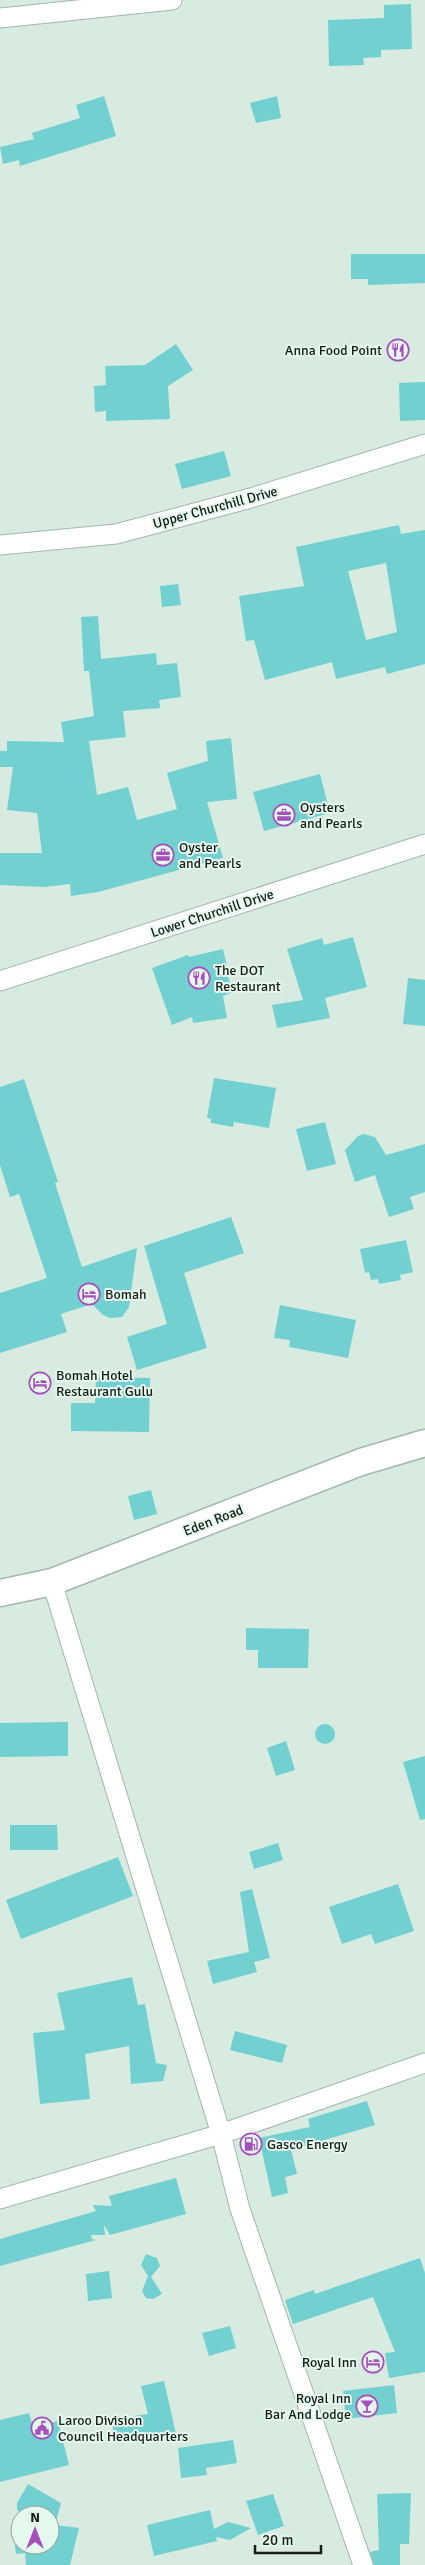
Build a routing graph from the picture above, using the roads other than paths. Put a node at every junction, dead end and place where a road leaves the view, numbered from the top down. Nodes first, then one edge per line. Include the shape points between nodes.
1 (172, 0) edge
2 (0, 18) edge
3 (425, 444) edge
4 (0, 545) edge
5 (425, 844) edge
6 (0, 981) edge
7 (425, 1443) edge
8 (52, 1582) junction
9 (0, 1593) edge
10 (425, 2063) edge
11 (221, 2134) junction
12 (0, 2198) edge
13 (363, 2565) edge

1 - 2 street
3 - 4 street, Upper Churchill Drive via 250,498 116,534
5 - 6 street, Lower Churchill Drive
7 - 8 street, Eden Road via 361,1462
8 - 9 street, Eden Road
8 - 11 street
10 - 11 street
11 - 12 street
11 - 13 street via 240,2209

